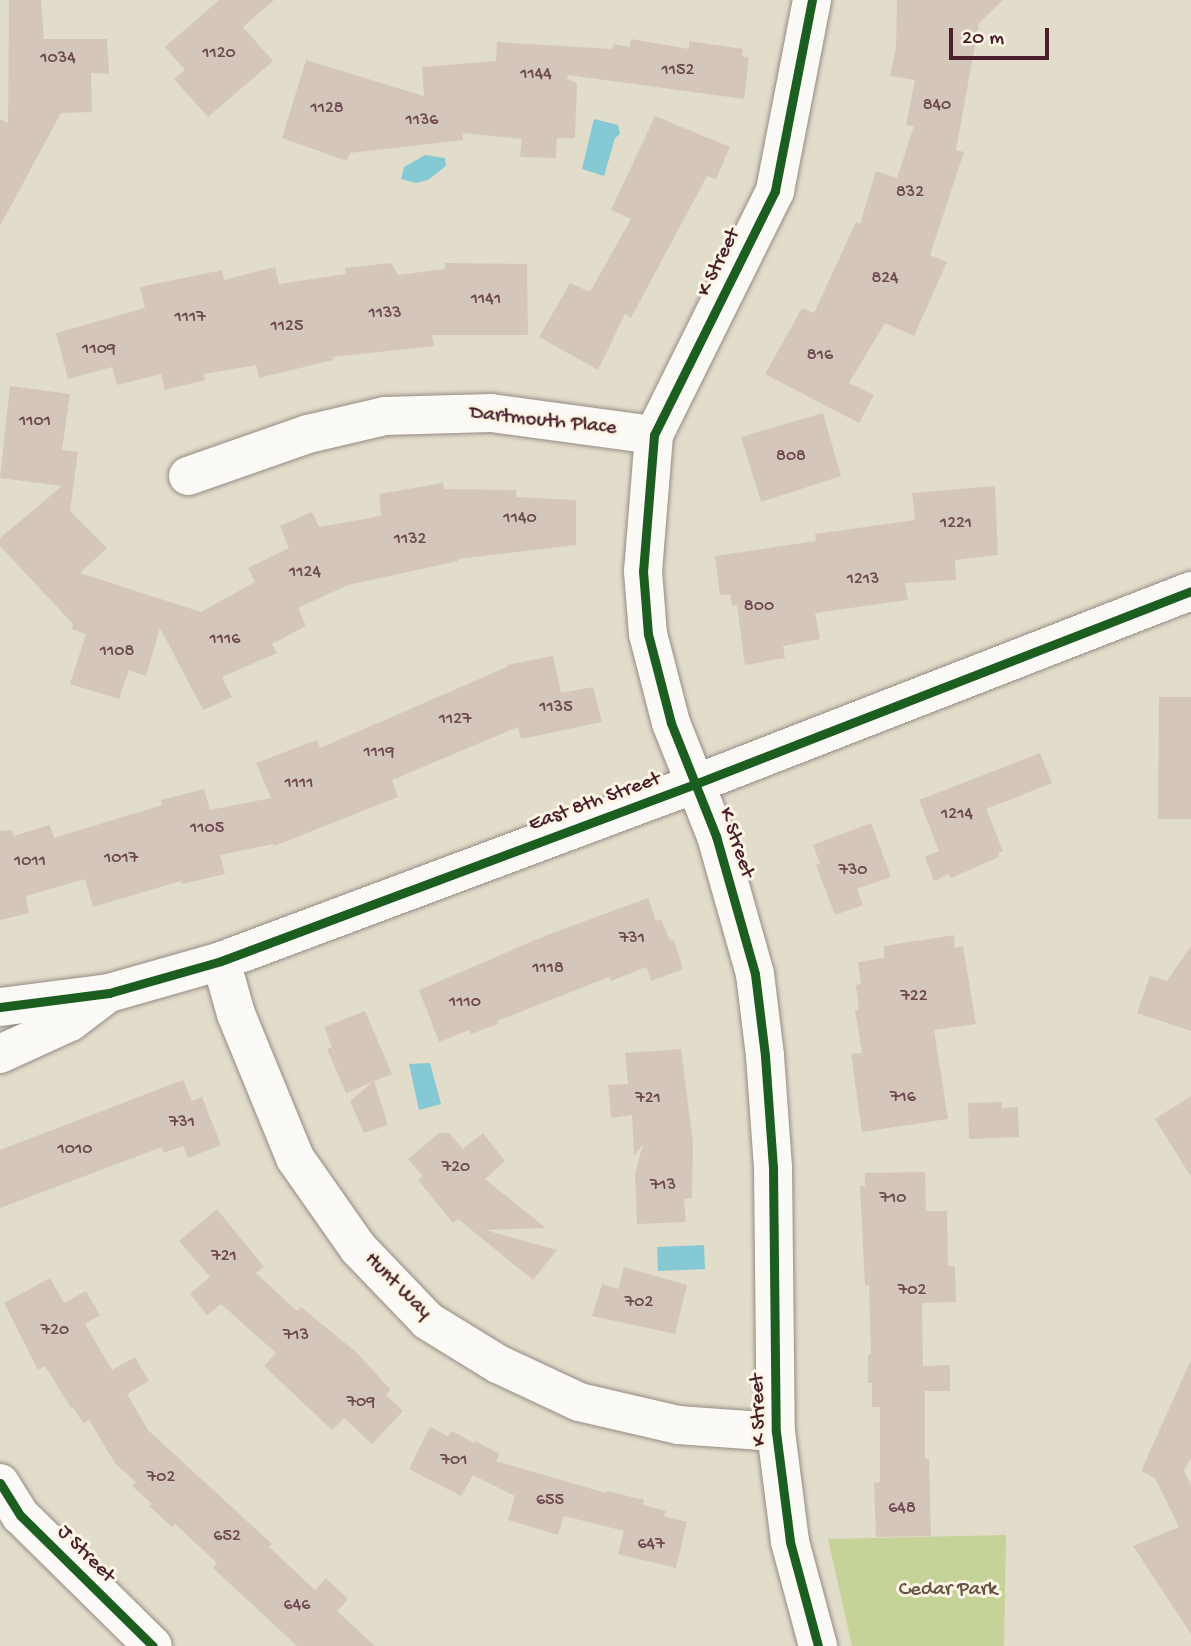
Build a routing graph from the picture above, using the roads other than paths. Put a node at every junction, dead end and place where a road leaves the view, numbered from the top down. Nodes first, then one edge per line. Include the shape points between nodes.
1 (812, 0) edge
2 (654, 435) junction
3 (188, 475) dead end
4 (1191, 591) edge
5 (695, 784) junction
6 (221, 961) junction
7 (109, 993) junction
8 (0, 1007) edge
9 (0, 1054) edge
10 (776, 1432) junction
11 (0, 1483) edge
12 (11, 1526) edge
13 (153, 1646) edge
14 (818, 1646) edge

1 - 2 street, K Street via 775,191
2 - 3 street, Dartmouth Place via 491,413 385,416 308,434
2 - 5 street, K Street via 643,571 648,634 671,723
4 - 5 street, East 8th Street
5 - 6 street, East 8th Street
5 - 10 street, K Street via 740,912 755,974 773,1167
6 - 7 street, East 8th Street
6 - 10 street, Hunt Way via 236,1014 295,1158 358,1248 428,1321 498,1364 579,1402 678,1425
7 - 8 street, East 8th Street
7 - 9 street via 71,1022
10 - 14 street, K Street via 790,1542
11 - 12 street, J Street
12 - 13 street, J Street

